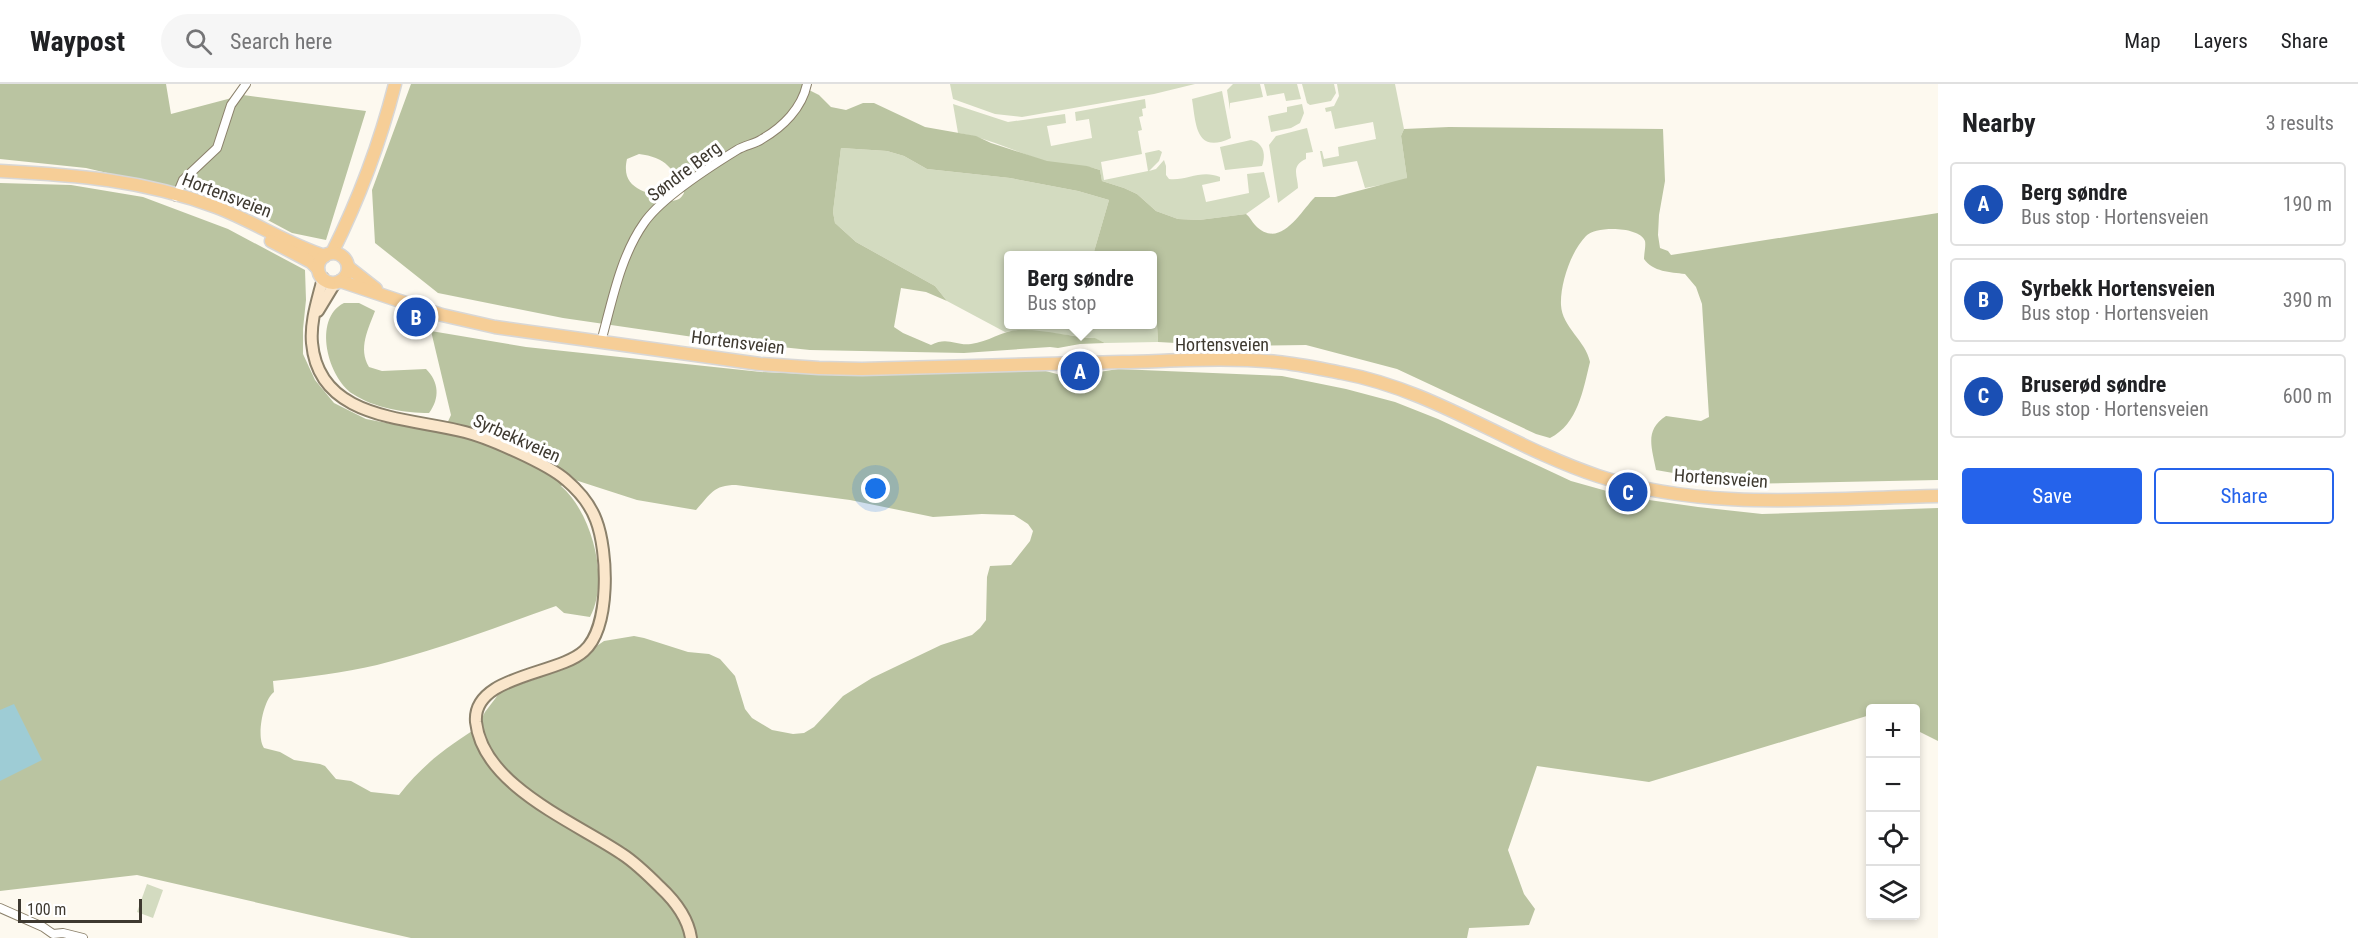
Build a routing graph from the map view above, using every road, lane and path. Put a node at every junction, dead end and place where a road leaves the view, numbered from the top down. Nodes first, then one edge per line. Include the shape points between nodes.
1 (246, 84) edge
2 (395, 84) edge
3 (807, 84) edge
4 (0, 171) edge
5 (176, 197) junction
6 (337, 258) junction
7 (329, 278) junction
8 (381, 294) junction
9 (601, 342) junction
10 (1938, 496) edge
11 (0, 908) edge
12 (50, 936) edge
13 (83, 938) edge
14 (691, 938) edge

1 - 5 street via 231,105 217,148 183,180
2 - 6 main road
3 - 9 street, Søndre Berg via 801,102 778,128 690,183 645,222 626,254
4 - 5 main road, Hortensveien via 113,181
5 - 6 main road, Hortensveien via 237,216
5 - 7 main road, Hortensveien via 311,262
6 - 7 main road via 320,261
6 - 7 main road via 346,276
6 - 8 main road, Hortensveien
7 - 8 main road, Hortensveien
7 - 14 main road, Syrbekkveien via 315,316 312,342 317,365 329,385 348,401 375,413 488,440 559,474 591,509 603,559 603,605 593,639 570,661 488,693 477,712 479,735 490,757 520,790 623,854 649,876 679,909
8 - 9 main road, Hortensveien via 475,323
9 - 10 main road, Hortensveien via 819,368 1276,362 1346,373 1394,387 1573,467 1655,490 1749,500
11 - 12 street via 43,927
12 - 13 street via 63,933

